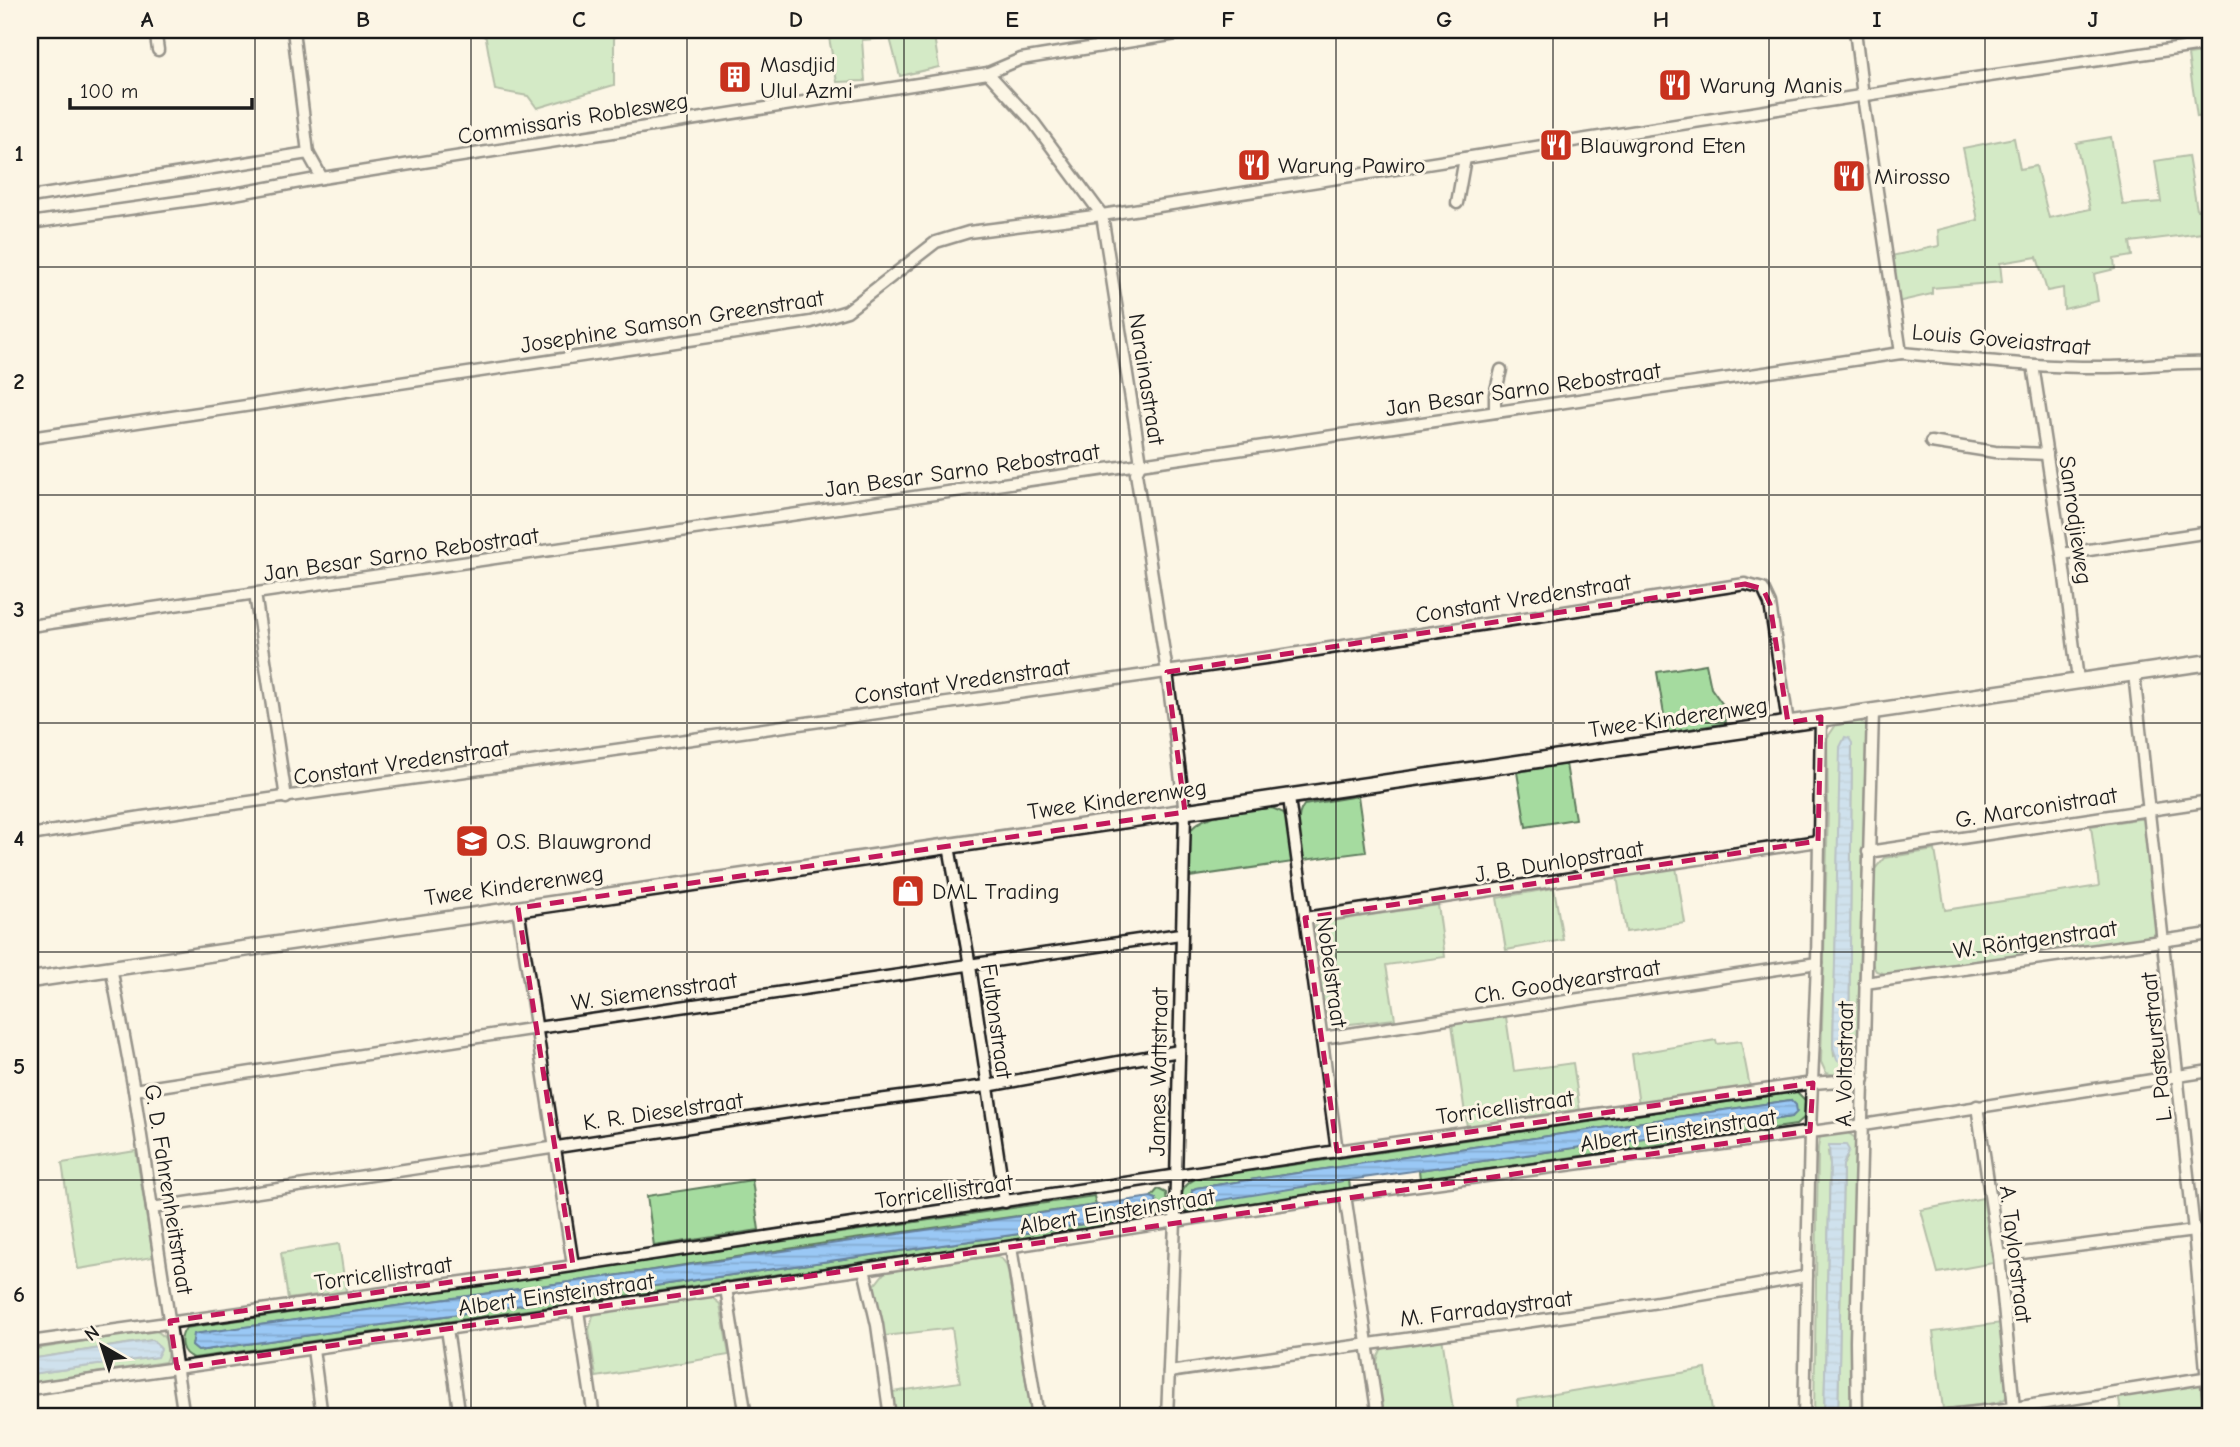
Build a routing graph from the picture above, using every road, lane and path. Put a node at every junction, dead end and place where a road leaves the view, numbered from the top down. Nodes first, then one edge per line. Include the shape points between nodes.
1 (155, 30) edge
2 (293, 30) edge
3 (1201, 30) edge
4 (1855, 30) edge
5 (2210, 44) edge
6 (158, 50) dead end
7 (988, 73) junction
8 (1863, 96) junction
9 (307, 153) junction
10 (1465, 158) junction
11 (322, 178) junction
12 (30, 197) edge
13 (1457, 203) dead end
14 (1102, 215) junction
15 (30, 223) edge
16 (1900, 353) junction
17 (2210, 363) edge
18 (2033, 365) junction
19 (1501, 370) dead end
20 (1495, 412) junction
21 (30, 438) edge
22 (1931, 442) dead end
23 (2047, 454) junction
24 (1141, 463) junction
25 (2210, 532) edge
26 (2062, 554) junction
27 (255, 594) junction
28 (30, 626) edge
29 (2210, 662) edge
30 (1167, 672) junction
31 (2134, 673) junction
32 (2078, 680) junction
33 (1873, 711) junction
34 (1821, 717) junction
35 (1788, 723) junction
36 (286, 798) junction
37 (1289, 798) junction
38 (2210, 801) edge
39 (2150, 810) junction
40 (1185, 812) junction
41 (30, 835) edge
42 (1818, 841) junction
43 (948, 846) junction
44 (1868, 852) junction
45 (519, 908) junction
46 (1305, 918) junction
47 (1180, 934) junction
48 (2210, 934) edge
49 (2164, 940) junction
50 (1817, 963) junction
51 (970, 966) junction
52 (111, 968) junction
53 (30, 979) edge
54 (1865, 983) junction
55 (537, 1028) junction
56 (1322, 1038) junction
57 (1179, 1051) junction
58 (2210, 1071) edge
59 (2177, 1075) junction
60 (1864, 1079) junction
61 (1813, 1083) junction
62 (987, 1086) junction
63 (134, 1090) junction
64 (1977, 1106) junction
65 (1863, 1125) junction
66 (1810, 1130) junction
67 (554, 1147) junction
68 (1337, 1151) junction
69 (1175, 1176) junction
70 (1345, 1195) junction
71 (1005, 1202) junction
72 (152, 1208) junction
73 (1175, 1221) junction
74 (2210, 1228) edge
75 (2194, 1231) junction
76 (1011, 1247) junction
77 (1999, 1256) junction
78 (573, 1265) junction
79 (864, 1269) junction
80 (1807, 1276) junction
81 (726, 1288) junction
82 (578, 1311) junction
83 (170, 1321) junction
84 (447, 1329) junction
85 (30, 1342) edge
86 (1366, 1344) junction
87 (313, 1349) junction
88 (177, 1368) junction
89 (1169, 1372) junction
90 (2208, 1378) edge
91 (30, 1389) edge
92 (2014, 1408) junction
93 (184, 1417) edge
94 (322, 1417) edge
95 (460, 1417) edge
96 (594, 1417) edge
97 (746, 1417) edge
98 (890, 1417) edge
99 (1038, 1417) edge
100 (1167, 1417) edge
101 (1378, 1417) edge
102 (1804, 1417) edge
103 (1857, 1417) edge
104 (1930, 1417) edge
105 (2210, 1417) edge

1 - 6 street
2 - 9 street
3 - 7 street, Commissaris Roblesweg via 1021,59
4 - 8 street, Louis Goveiastraat
5 - 8 street, Josephine Samson Greenstraat
7 - 11 street, Commissaris Roblesweg
7 - 14 street, Narainastraat via 1034,123
8 - 10 street, Josephine Samson Greenstraat
8 - 16 street, Louis Goveiastraat
9 - 11 street
9 - 12 street
10 - 13 street
10 - 14 street, Josephine Samson Greenstraat
11 - 15 street, Commissaris Roblesweg
14 - 21 street, Josephine Samson Greenstraat via 969,232 936,242 847,311 811,322
14 - 24 street, Narainastraat
16 - 18 street, Louis Goveiastraat
16 - 20 street, Jan Besar Sarno Rebostraat
17 - 18 street, Louis Goveiastraat
18 - 23 street, Sanrodjieweg
19 - 20 street
20 - 24 street, Jan Besar Sarno Rebostraat
22 - 23 street
23 - 26 street, Sanrodjieweg
24 - 27 street, Jan Besar Sarno Rebostraat
24 - 30 street, Narainastraat via 1136,473
25 - 26 street
26 - 32 street, Sanrodjieweg
27 - 28 street, Jan Besar Sarno Rebostraat
27 - 36 street
29 - 31 street, Twee Kinderenweg
30 - 35 street, Constant Vredenstraat via 1745,584 1763,589 1770,604
30 - 36 street, Constant Vredenstraat
30 - 40 street, Narainastraat
31 - 32 street, Twee Kinderenweg
31 - 39 street, L. Pasteurstraat
32 - 33 street, Twee Kinderenweg
33 - 34 street, Twee Kinderenweg
33 - 44 street, A. Voltastraat
34 - 35 street, Twee Kinderenweg
34 - 42 street, A. Voltastraat
35 - 37 street, Twee Kinderenweg
36 - 41 street, Constant Vredenstraat
37 - 40 street, Twee Kinderenweg
37 - 46 street, Nobelstraat
38 - 39 street, G. Marconistraat
39 - 44 street, G. Marconistraat
39 - 49 street, L. Pasteurstraat
40 - 43 street, Twee Kinderenweg
40 - 47 street, James Wattstraat
42 - 46 street, J. B. Dunlopstraat
42 - 50 street, A. Voltastraat
43 - 45 street, Twee Kinderenweg
43 - 51 street, Fultonstraat
44 - 54 street, A. Voltastraat
45 - 52 street, Twee Kinderenweg
45 - 55 street
46 - 56 street, Nobelstraat
47 - 51 street, W. Siemensstraat
47 - 57 street, James Wattstraat
48 - 49 street, W. Röntgenstraat
49 - 54 street, W. Röntgenstraat
49 - 59 street, L. Pasteurstraat
50 - 56 street, Ch. Goodyearstraat
50 - 61 street, A. Voltastraat
51 - 55 street, W. Siemensstraat
51 - 62 street, Fultonstraat
52 - 53 street, Twee Kinderenweg
52 - 63 street, G. D. Fahrenheitstraat
54 - 60 street, A. Voltastraat
55 - 63 street, W. Siemensstraat
55 - 67 street
56 - 68 street, Nobelstraat
57 - 62 street, K. R. Dieselstraat
57 - 69 street, James Wattstraat
58 - 59 street, Albert Einsteinstraat
59 - 64 street, Albert Einsteinstraat
59 - 75 street, L. Pasteurstraat
60 - 61 street, Torricellistraat
60 - 65 street, A. Voltastraat
61 - 66 street, A. Voltastraat
61 - 68 street, Torricellistraat
62 - 67 street, K. R. Dieselstraat
62 - 71 street, Fultonstraat
63 - 72 street, G. D. Fahrenheitstraat
64 - 65 street, Albert Einsteinstraat
64 - 77 street, A. Taylorstraat
65 - 66 street, Albert Einsteinstraat
65 - 103 street, A. Voltastraat
66 - 70 street, Albert Einsteinstraat
66 - 80 street, A. Voltastraat
67 - 72 street, K. R. Dieselstraat
67 - 78 street
68 - 69 street, Torricellistraat
69 - 71 street, Torricellistraat
69 - 73 street, James Wattstraat
70 - 73 street, Albert Einsteinstraat
70 - 86 street
71 - 78 street, Torricellistraat
72 - 83 street, G. D. Fahrenheitstraat
73 - 76 street, Albert Einsteinstraat
73 - 89 street, James Wattstraat
74 - 75 street
75 - 77 street
75 - 90 street, L. Pasteurstraat
76 - 79 street, Albert Einsteinstraat
76 - 99 street
77 - 92 street, A. Taylorstraat
78 - 83 street, Torricellistraat
79 - 81 street, Albert Einsteinstraat
79 - 98 street
80 - 86 street, M. Farradaystraat via 1566,1318
80 - 102 street, A. Voltastraat
81 - 82 street, Albert Einsteinstraat
81 - 97 street
82 - 84 street, Albert Einsteinstraat
82 - 96 street
83 - 85 street, Torricellistraat
83 - 88 street, G. D. Fahrenheitstraat
84 - 87 street, Albert Einsteinstraat
84 - 95 street
86 - 89 street, M. Farradaystraat
86 - 101 street
87 - 88 street, Albert Einsteinstraat
87 - 94 street
88 - 91 street, Albert Einsteinstraat
88 - 93 street, G. D. Fahrenheitstraat
89 - 100 street, James Wattstraat
90 - 92 street
90 - 105 street, L. Pasteurstraat
92 - 104 street

